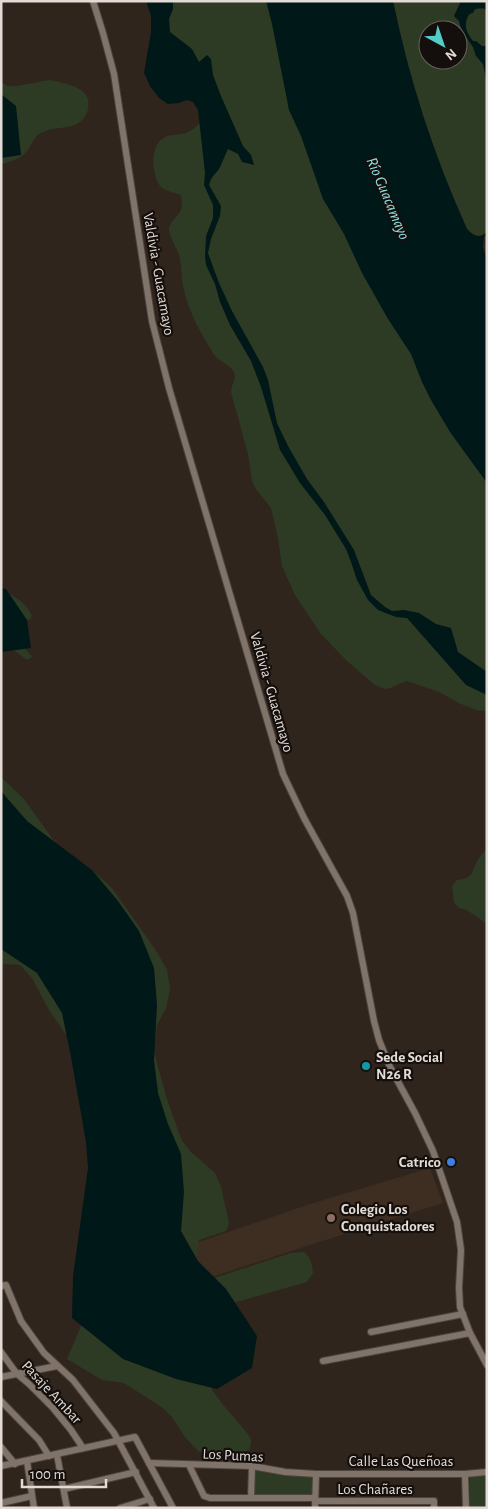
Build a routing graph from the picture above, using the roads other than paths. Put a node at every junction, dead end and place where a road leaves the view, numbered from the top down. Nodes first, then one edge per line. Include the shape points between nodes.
1 (93, 1) edge
2 (4, 1286) edge
3 (462, 1314) junction
4 (371, 1332) dead end
5 (470, 1333) junction
6 (1, 1352) edge
7 (323, 1362) dead end
8 (487, 1365) edge
9 (57, 1366) junction
10 (17, 1374) junction
11 (1, 1377) edge
12 (1, 1401) edge
13 (118, 1440) junction
14 (1, 1448) edge
15 (83, 1448) junction
16 (57, 1455) junction
17 (49, 1456) junction
18 (26, 1461) junction
19 (149, 1463) junction
20 (15, 1464) junction
21 (189, 1465) junction
22 (1, 1466) edge
23 (252, 1466) junction
24 (136, 1472) junction
25 (487, 1472) edge
26 (316, 1474) junction
27 (465, 1474) junction
28 (64, 1489) junction
29 (32, 1496) junction
30 (251, 1498) junction
31 (150, 1499) junction
32 (315, 1502) edge
33 (1, 1503) edge
34 (10, 1504) edge
35 (346, 1504) edge
36 (377, 1504) edge
37 (404, 1504) edge
38 (434, 1505) edge
39 (34, 1508) edge
40 (68, 1508) edge
41 (120, 1508) edge
42 (154, 1508) edge
43 (174, 1508) edge
44 (466, 1508) edge

1 - 3 street, Valdivia - Guacamayo via 114,74 152,321 169,388 283,774 350,904 380,1040 390,1067 433,1151 455,1215 461,1244 459,1301
2 - 9 street via 22,1321
3 - 4 street
3 - 5 street, Valdivia - Guacamayo
5 - 7 street
5 - 8 street, Valdivia - Guacamayo
6 - 10 street, Pasaje Ambar
9 - 10 street
9 - 13 street via 73,1380
10 - 11 street
10 - 15 street, Pasaje Ambar via 53,1408
12 - 17 street via 39,1440
13 - 15 street
13 - 19 street via 135,1437
13 - 24 street
14 - 20 street
15 - 16 street
16 - 17 street
16 - 28 street
17 - 18 street
18 - 20 street
18 - 29 street
19 - 21 street, Los Pumas
19 - 43 street
20 - 22 street
21 - 23 street, Los Pumas
21 - 30 street, Los Chañares via 204,1496
23 - 26 street, Los Pumas
23 - 30 street
24 - 28 street
24 - 31 street
25 - 27 street, Calle Las Queñoas
26 - 27 street, Calle Las Queñoas
26 - 32 street
27 - 44 street
28 - 40 street
29 - 34 street
29 - 39 street
30 - 32 street, Los Chañares
31 - 41 street
31 - 42 street
32 - 35 street, Los Chañares
33 - 34 street
35 - 36 street, Los Chañares
36 - 37 street, Los Chañares
37 - 38 street, Los Chañares

